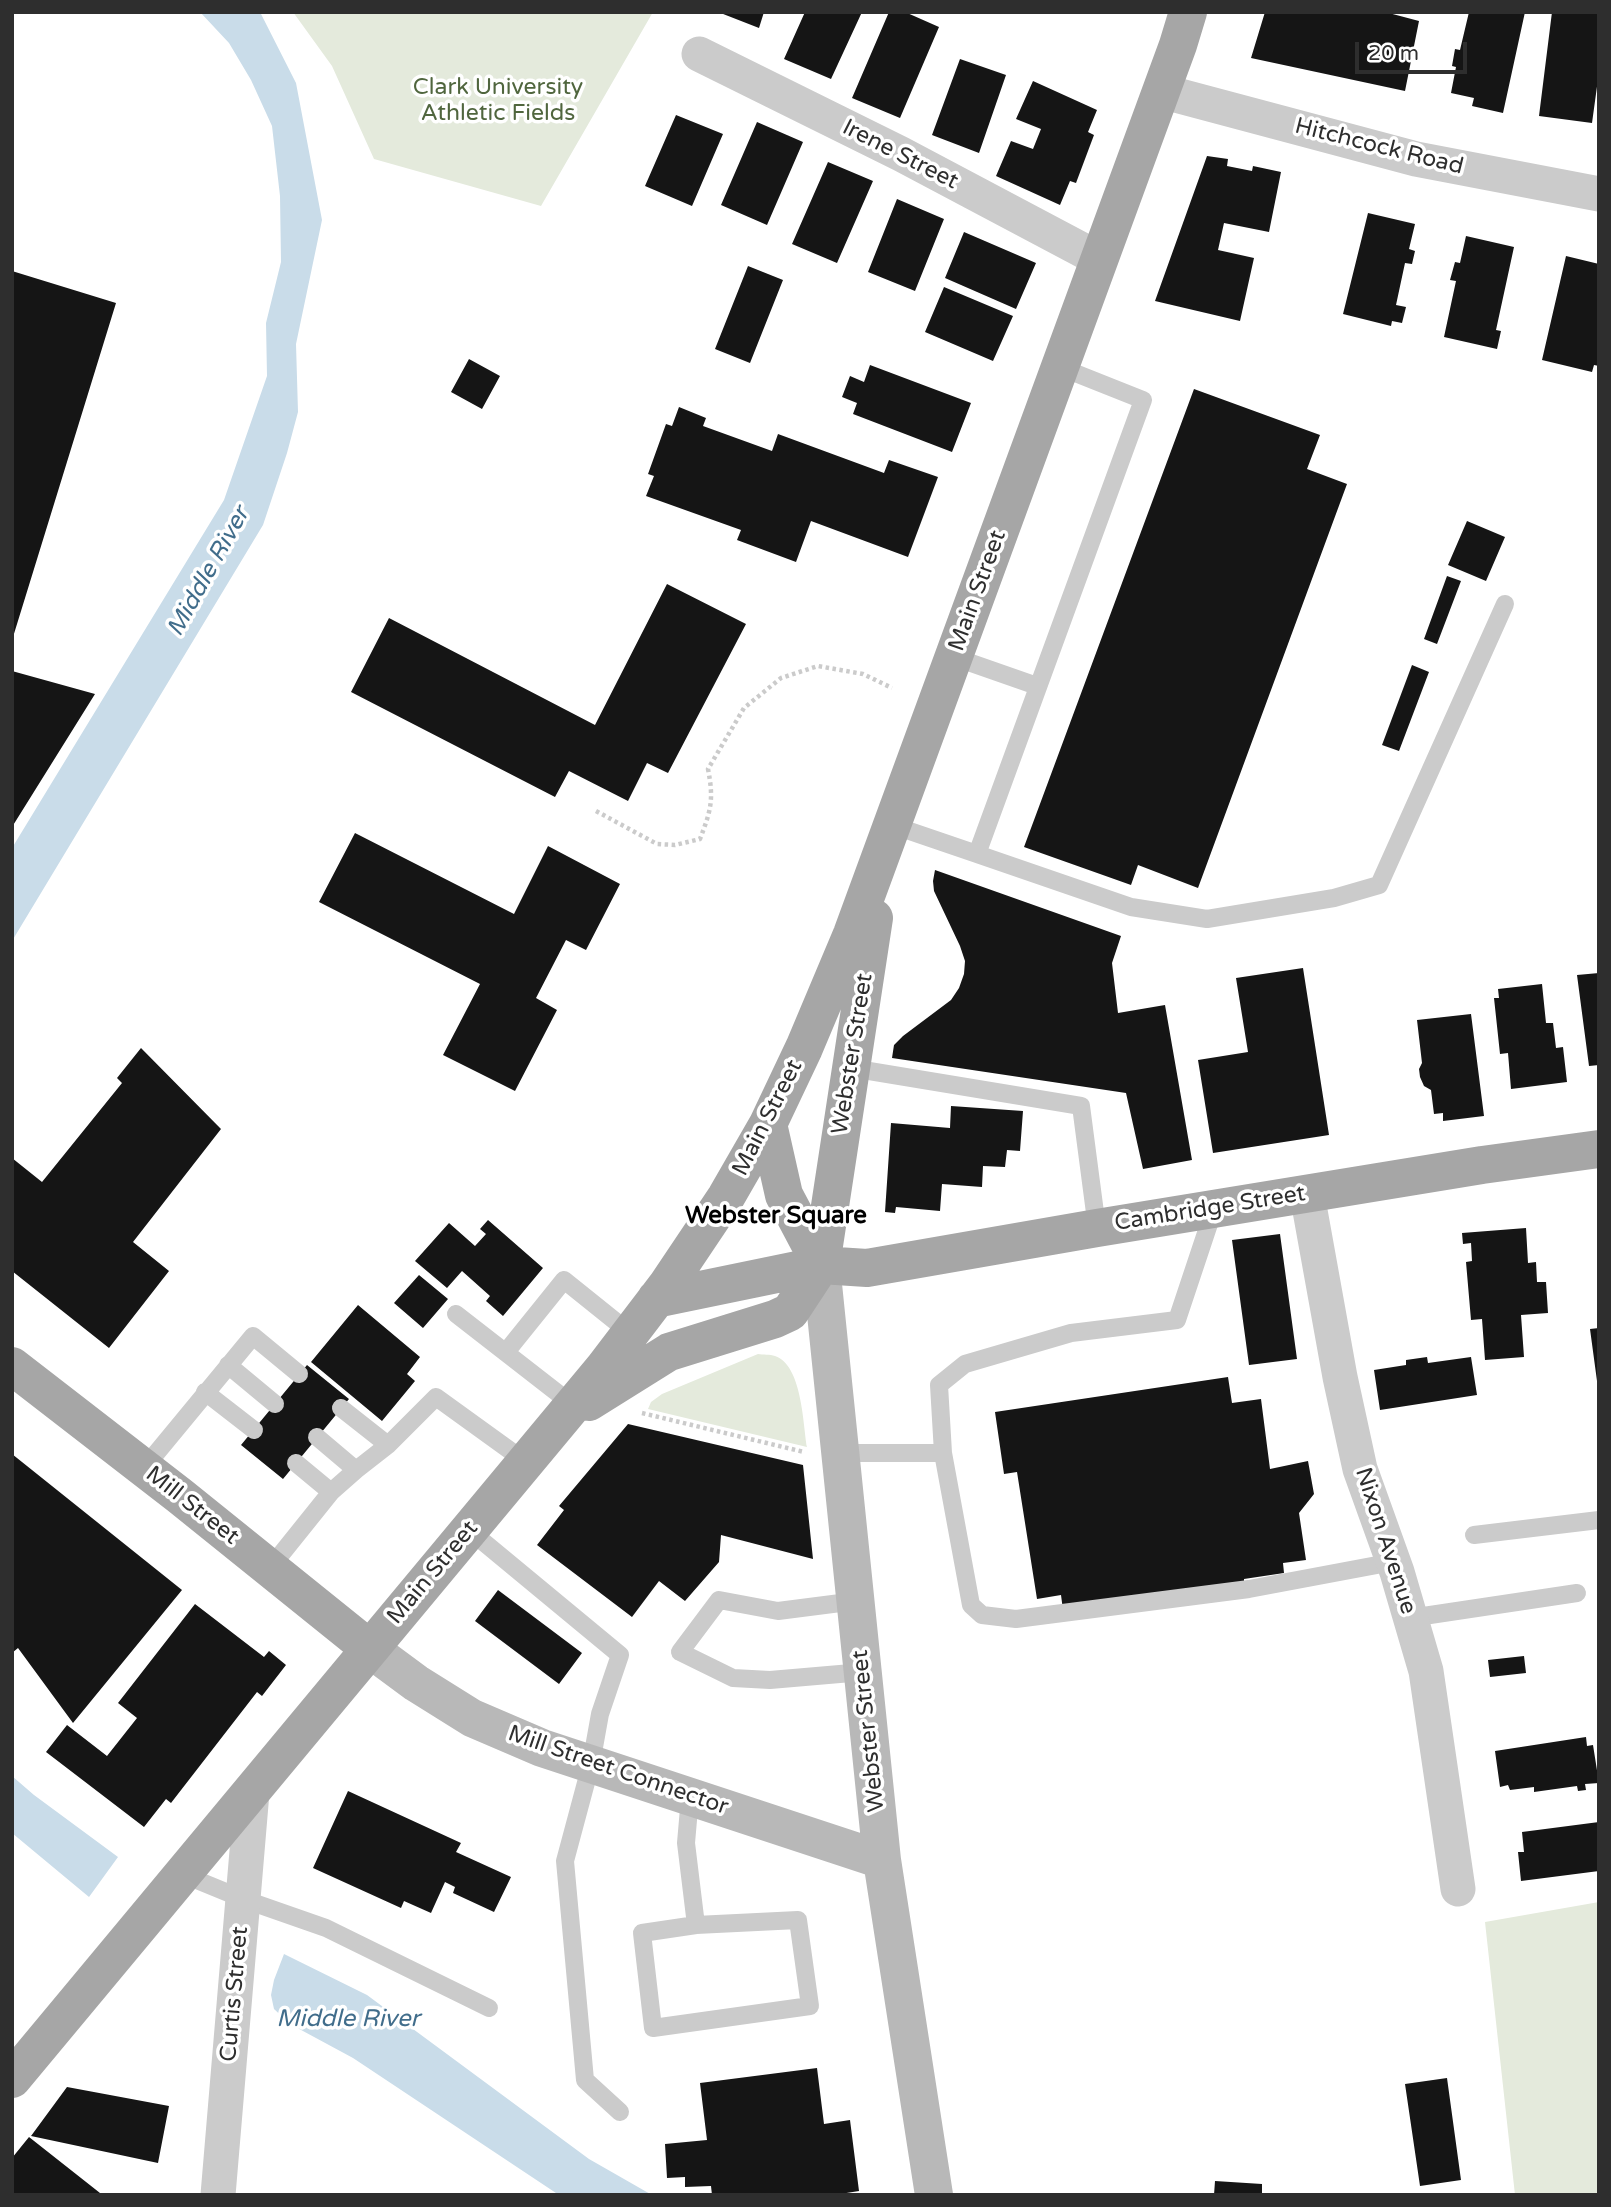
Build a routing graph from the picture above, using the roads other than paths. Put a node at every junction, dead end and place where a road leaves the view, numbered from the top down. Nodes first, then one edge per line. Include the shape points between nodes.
1 (1188, 12) edge
2 (699, 54) dead end
3 (1161, 91) junction
4 (1599, 194) edge
5 (1099, 259) junction
6 (1060, 367) junction
7 (1504, 604) dead end
8 (954, 657) junction
9 (1037, 687) junction
10 (889, 834) junction
11 (977, 854) junction
12 (850, 1068) junction
13 (768, 1124) junction
14 (1599, 1149) edge
15 (1307, 1194) junction
16 (1214, 1209) junction
17 (1097, 1228) junction
18 (821, 1265) junction
19 (656, 1298) junction
20 (456, 1314) dead end
21 (630, 1333) junction
22 (506, 1352) junction
23 (228, 1365) junction
24 (12, 1366) edge
25 (299, 1374) dead end
26 (205, 1392) junction
27 (275, 1404) dead end
28 (341, 1408) dead end
29 (566, 1412) junction
30 (254, 1430) dead end
31 (317, 1437) dead end
32 (388, 1445) junction
33 (943, 1452) junction
34 (827, 1454) junction
35 (526, 1462) junction
36 (296, 1463) dead end
37 (144, 1468) junction
38 (356, 1469) junction
39 (331, 1492) junction
40 (1599, 1520) edge
41 (469, 1530) junction
42 (1474, 1535) dead end
43 (1393, 1562) junction
44 (270, 1568) junction
45 (1577, 1593) dead end
46 (856, 1601) junction
47 (1410, 1618) junction
48 (370, 1649) junction
49 (863, 1672) junction
50 (591, 1764) junction
51 (253, 1792) junction
52 (690, 1797) junction
53 (882, 1860) junction
54 (182, 1874) junction
55 (1458, 1889) dead end
56 (243, 1899) junction
57 (696, 1925) junction
58 (489, 2008) dead end
59 (14, 2073) edge
60 (620, 2112) dead end
61 (218, 2195) edge
62 (934, 2195) edge

1 - 3 main road, Main Street
2 - 5 street, Irene Street
3 - 4 street, Hitchcock Road via 1416,159
3 - 5 main road, Main Street
5 - 6 main road, Main Street
6 - 8 main road, Main Street
6 - 9 lane via 1143,400
7 - 11 lane via 1379,885 1334,898 1207,919 1131,907
8 - 9 lane
8 - 10 main road, Main Street
9 - 11 lane
10 - 11 lane
10 - 12 main road, Webster Street
10 - 13 main road, Main Street via 852,934
12 - 17 lane via 1081,1106
12 - 18 main road, Webster Street
13 - 18 main road, Webster Street via 784,1195
13 - 19 main road, Main Street via 698,1242
14 - 15 main road, Cambridge Street
15 - 16 main road, Cambridge Street
15 - 43 street, Nixon Avenue via 1360,1469
16 - 17 main road, Cambridge Street
16 - 33 lane via 1177,1320 1071,1333 965,1364 939,1385
17 - 18 main road, Cambridge Street via 867,1268
18 - 19 main road, Cambridge Street
18 - 29 main road via 790,1312 669,1352
18 - 34 main road, Webster Street
19 - 21 main road, Main Street
20 - 22 lane
21 - 22 lane via 564,1280
21 - 29 main road, Main Street
22 - 29 lane
23 - 25 lane via 253,1336
23 - 26 lane
23 - 27 lane
24 - 37 main road, Mill Street
26 - 30 lane
26 - 37 lane
28 - 32 lane
29 - 35 main road, Main Street
31 - 38 lane
32 - 35 lane via 436,1397
32 - 38 lane
33 - 34 lane
33 - 43 lane via 971,1605 982,1615 1016,1619 1249,1589
34 - 46 main road, Webster Street
35 - 41 main road, Main Street
36 - 39 lane
37 - 44 main road, Mill Street
38 - 39 lane
39 - 44 lane
40 - 42 lane
41 - 48 main road, Main Street
41 - 50 lane via 620,1655 600,1714
43 - 47 street, Nixon Avenue
44 - 48 main road, Mill Street
45 - 47 lane
46 - 49 main road, Webster Street
46 - 49 lane via 778,1611 719,1600 680,1652 733,1678 771,1680
47 - 55 street, Nixon Avenue via 1426,1671
48 - 50 main road, Mill Street Connector via 472,1718
48 - 51 main road, Main Street
49 - 53 main road, Webster Street
50 - 52 main road, Mill Street Connector
50 - 60 lane via 565,1861 585,2080
51 - 54 main road, Main Street
51 - 56 street, Curtis Street
52 - 53 main road, Mill Street Connector
52 - 57 lane via 687,1843
53 - 62 main road, Webster Street
54 - 56 lane
54 - 59 main road, Main Street
56 - 58 lane via 326,1928
56 - 61 street, Curtis Street
57 - 57 lane via 798,1920 810,2006 653,2028 642,1933

